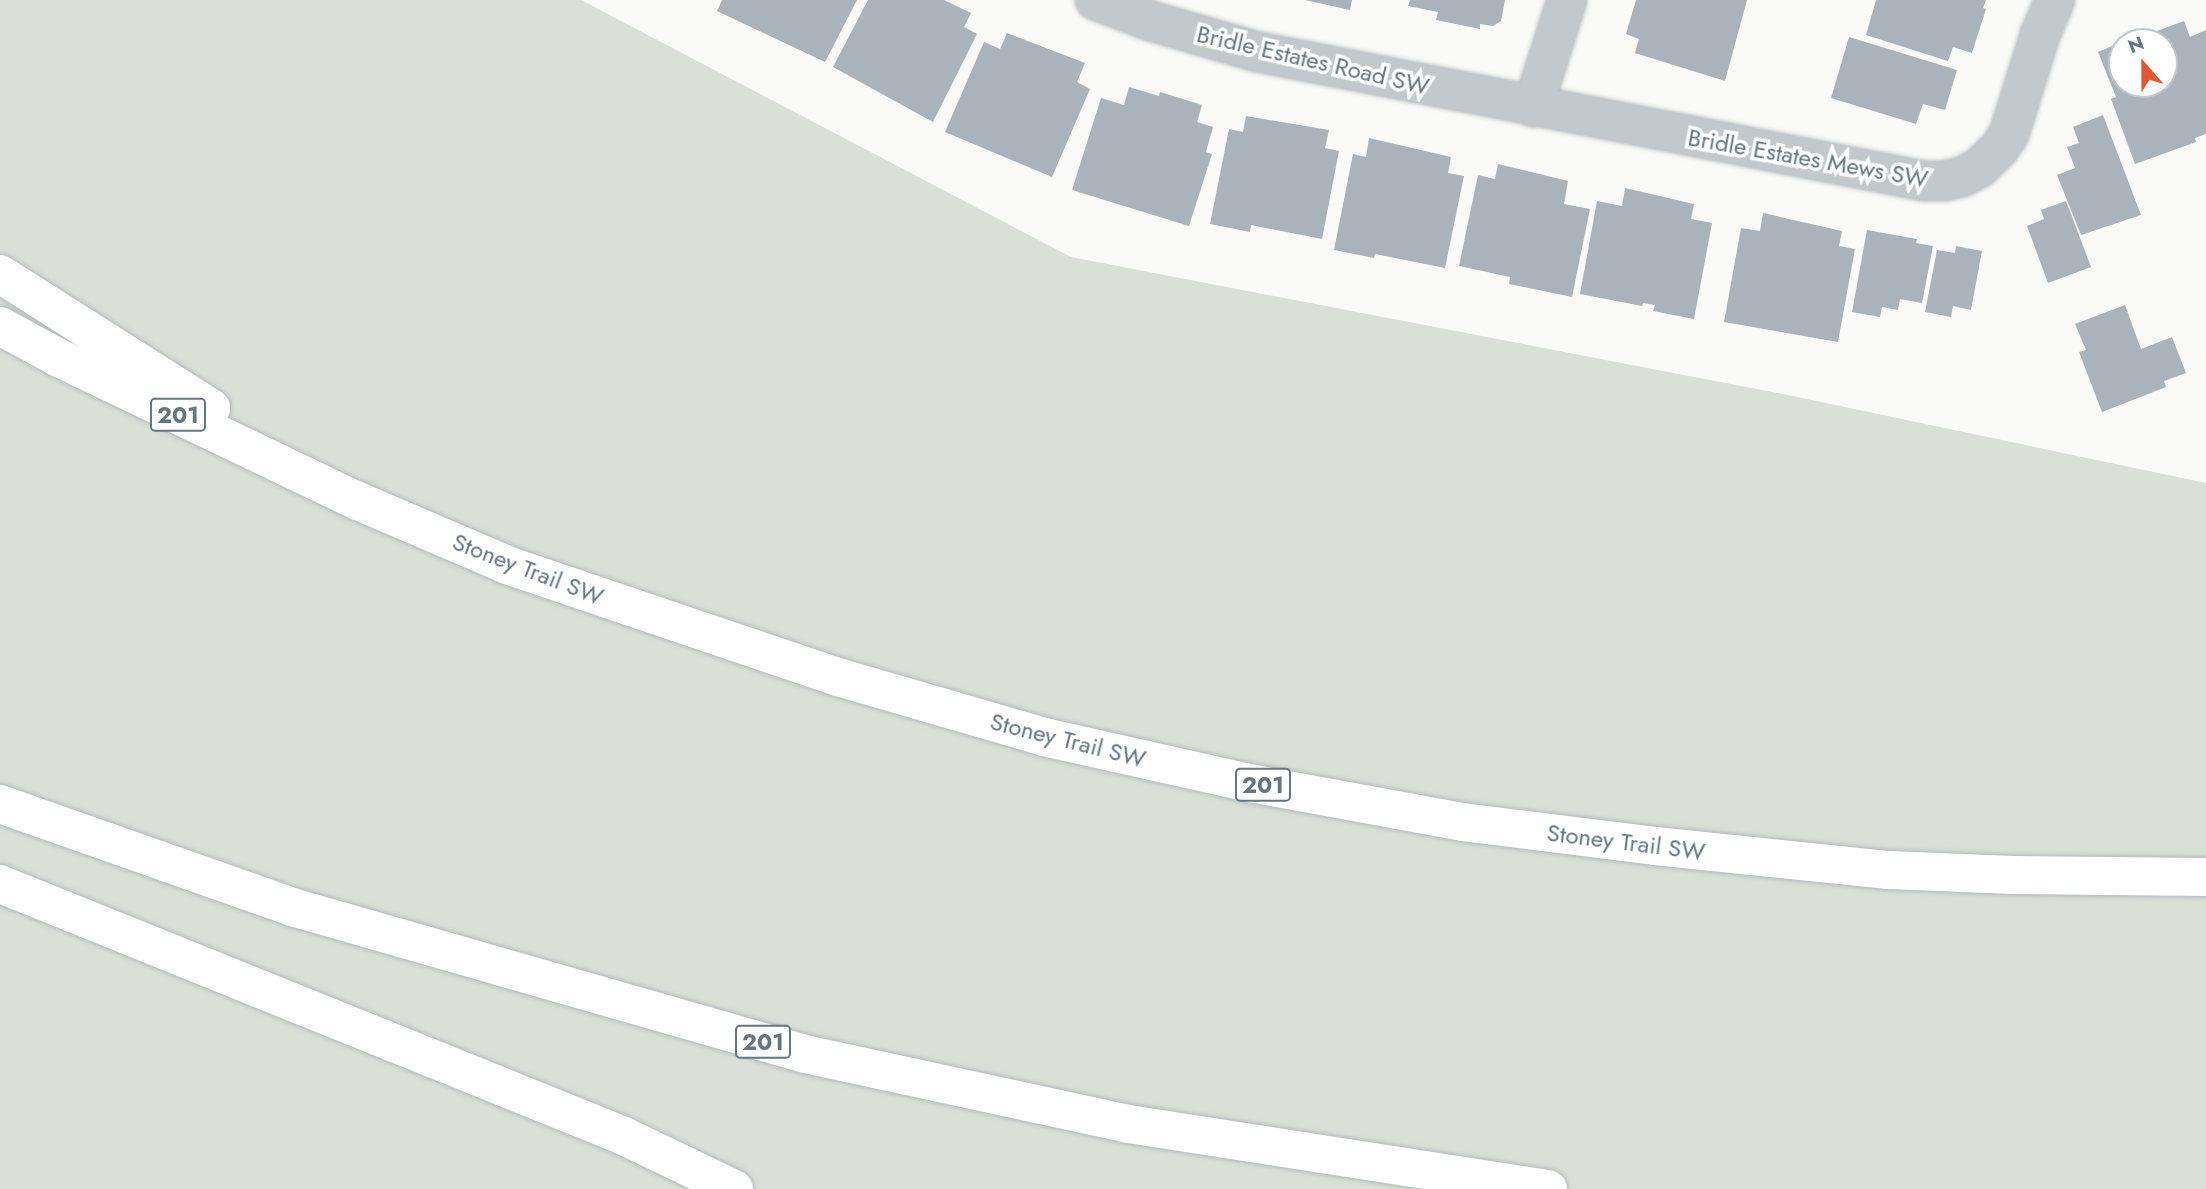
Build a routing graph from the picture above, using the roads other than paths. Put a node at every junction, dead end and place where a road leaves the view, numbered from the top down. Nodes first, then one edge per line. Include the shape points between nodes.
1 (1096, 0) edge
2 (1567, 0) edge
3 (2055, 0) edge
4 (1533, 107) junction
5 (0, 274) edge
6 (0, 326) edge
7 (358, 501) junction
8 (0, 804) edge
9 (2206, 877) edge
10 (0, 884) edge
11 (734, 1189) edge
12 (1548, 1189) edge

1 - 4 street, Bridle Estates Road SW via 1258,52
2 - 4 street
3 - 4 street, Bridle Estates Mews SW via 2009,134 1979,168 1944,181 1924,181
5 - 7 highway
6 - 7 highway, Stoney Trail SW / 201
7 - 9 highway, Stoney Trail SW / 201 via 507,565 838,677 1044,737 1250,783 1462,822 1889,870
8 - 12 highway, 201 via 292,907 805,1054 1128,1124
10 - 11 highway via 624,1136

